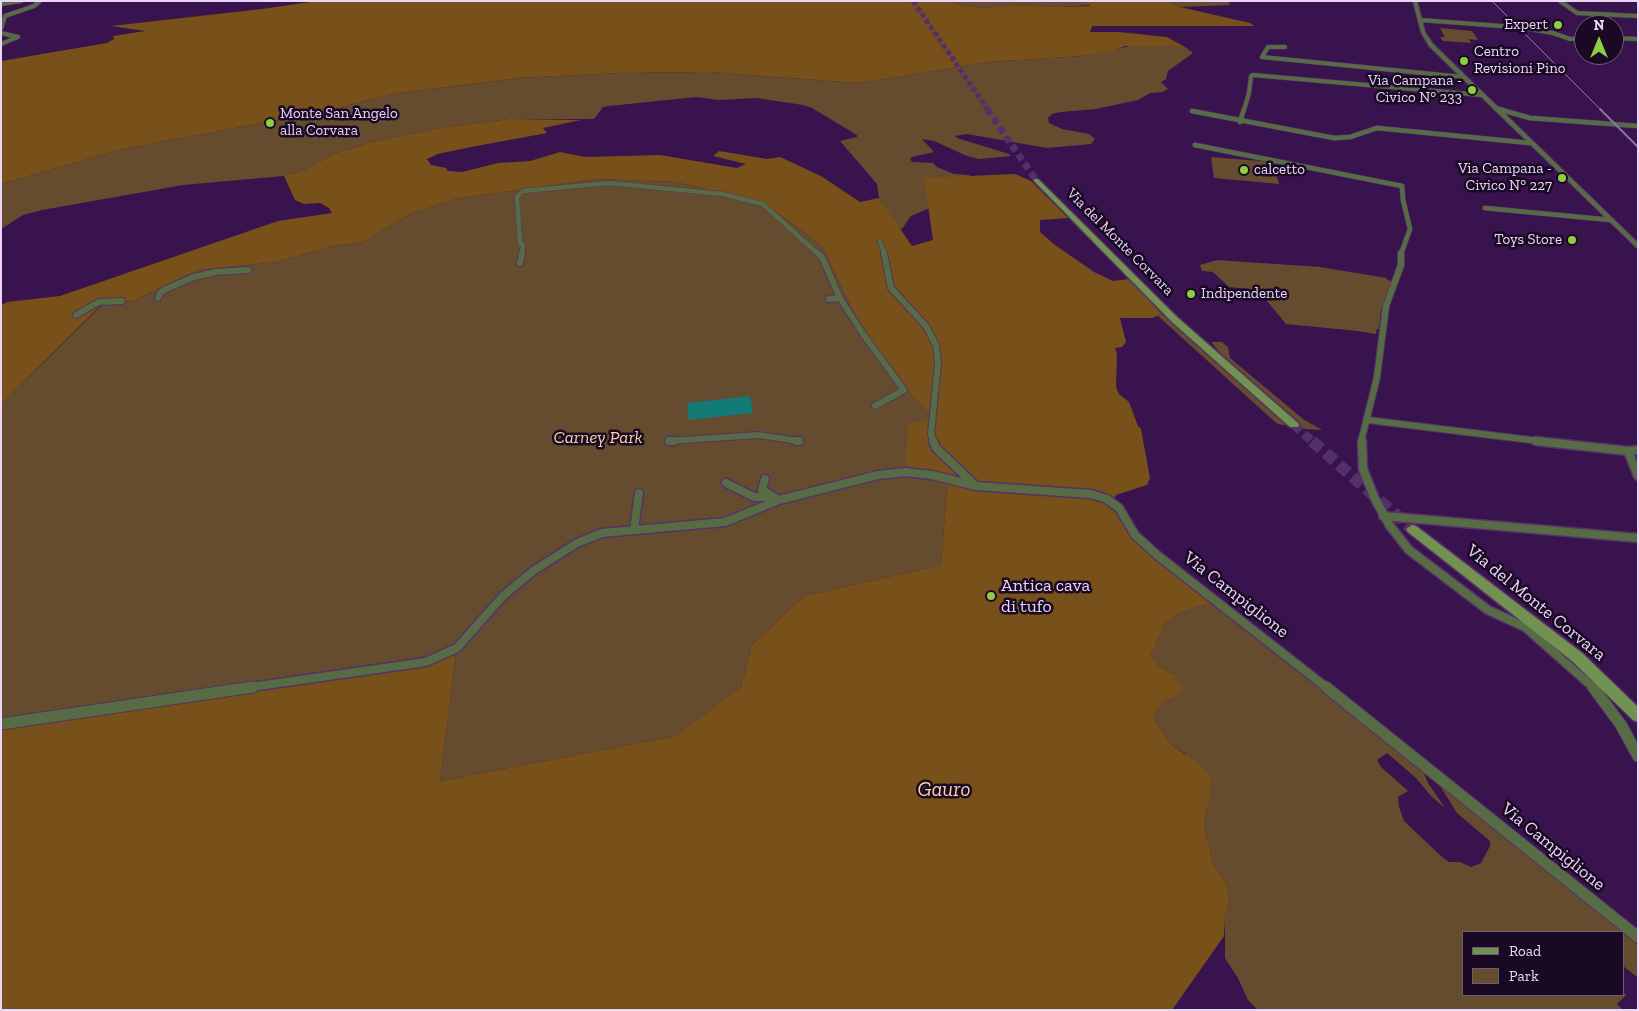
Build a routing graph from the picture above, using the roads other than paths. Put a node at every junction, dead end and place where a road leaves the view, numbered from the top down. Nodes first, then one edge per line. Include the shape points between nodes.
1 (21, 1) edge
2 (40, 1) edge
3 (1415, 1) edge
4 (1560, 1) edge
5 (1, 4) edge
6 (1638, 16) edge
7 (1420, 20) junction
8 (1515, 27) dead end
9 (1524, 28) dead end
10 (1, 29) edge
11 (1, 32) edge
12 (1624, 38) edge
13 (1574, 39) edge
14 (1638, 39) edge
15 (1, 44) edge
16 (1285, 47) dead end
17 (1463, 77) junction
18 (1481, 95) junction
19 (1495, 108) junction
20 (1192, 111) dead end
21 (1240, 122) junction
22 (1638, 126) edge
23 (1530, 143) junction
24 (1195, 145) dead end
25 (1036, 180) tunnel mouth
26 (1485, 208) dead end
27 (1611, 220) junction
28 (880, 242) dead end
29 (1638, 247) edge
30 (520, 263) dead end
31 (248, 270) dead end
32 (158, 298) dead end
33 (840, 298) junction
34 (828, 299) dead end
35 (122, 301) dead end
36 (76, 315) dead end
37 (875, 406) dead end
38 (1368, 420) junction
39 (1294, 425) tunnel mouth
40 (669, 441) dead end
41 (799, 441) dead end
42 (1638, 450) edge
43 (1628, 451) junction
44 (1638, 476) edge
45 (765, 479) dead end
46 (726, 483) dead end
47 (976, 486) junction
48 (639, 493) dead end
49 (776, 498) junction
50 (1384, 516) junction
51 (634, 529) junction
52 (1412, 529) tunnel mouth
53 (1638, 538) edge
54 (1636, 715) edge
55 (1, 724) edge
56 (1638, 756) edge
57 (1638, 937) edge

1 - 5 street
2 - 10 street via 5,16
3 - 7 street
4 - 6 street via 1577,13
7 - 8 street
7 - 17 street via 1431,45
9 - 13 street
11 - 15 street via 18,37
12 - 14 street
16 - 17 street via 1268,47 1262,57
17 - 18 street
18 - 19 street
18 - 21 street via 1252,75
19 - 22 street via 1530,118
19 - 23 street
20 - 21 street
21 - 23 street via 1334,138 1377,128
23 - 27 street
24 - 38 street via 1402,186 1409,236 1386,306
25 - 39 main road, Via del Monte Corvara via 1175,320
26 - 27 street
27 - 29 street
28 - 47 street via 892,288 926,326 936,345 938,363 931,434 936,448
30 - 33 street via 523,245 520,243 517,197 523,191 592,183 651,186 722,194 763,204 822,257
31 - 32 street via 194,277 166,289
33 - 34 street
33 - 37 street via 904,390
35 - 36 street via 99,302
38 - 43 street
38 - 50 street via 1361,443 1363,469
40 - 41 street via 758,435
42 - 43 street
43 - 44 street
45 - 49 street via 762,490
46 - 49 street via 754,497
47 - 49 street, Via Campiglione via 905,472
47 - 57 street, Via Campiglione via 1091,494 1114,503 1135,535 1157,555
48 - 51 street
49 - 51 street via 724,522
50 - 53 street
50 - 56 street via 1408,550 1488,610 1525,627 1596,690
51 - 55 street via 602,533 577,543 533,571 504,596 457,648 426,662
52 - 54 main road, Via del Monte Corvara via 1577,657

